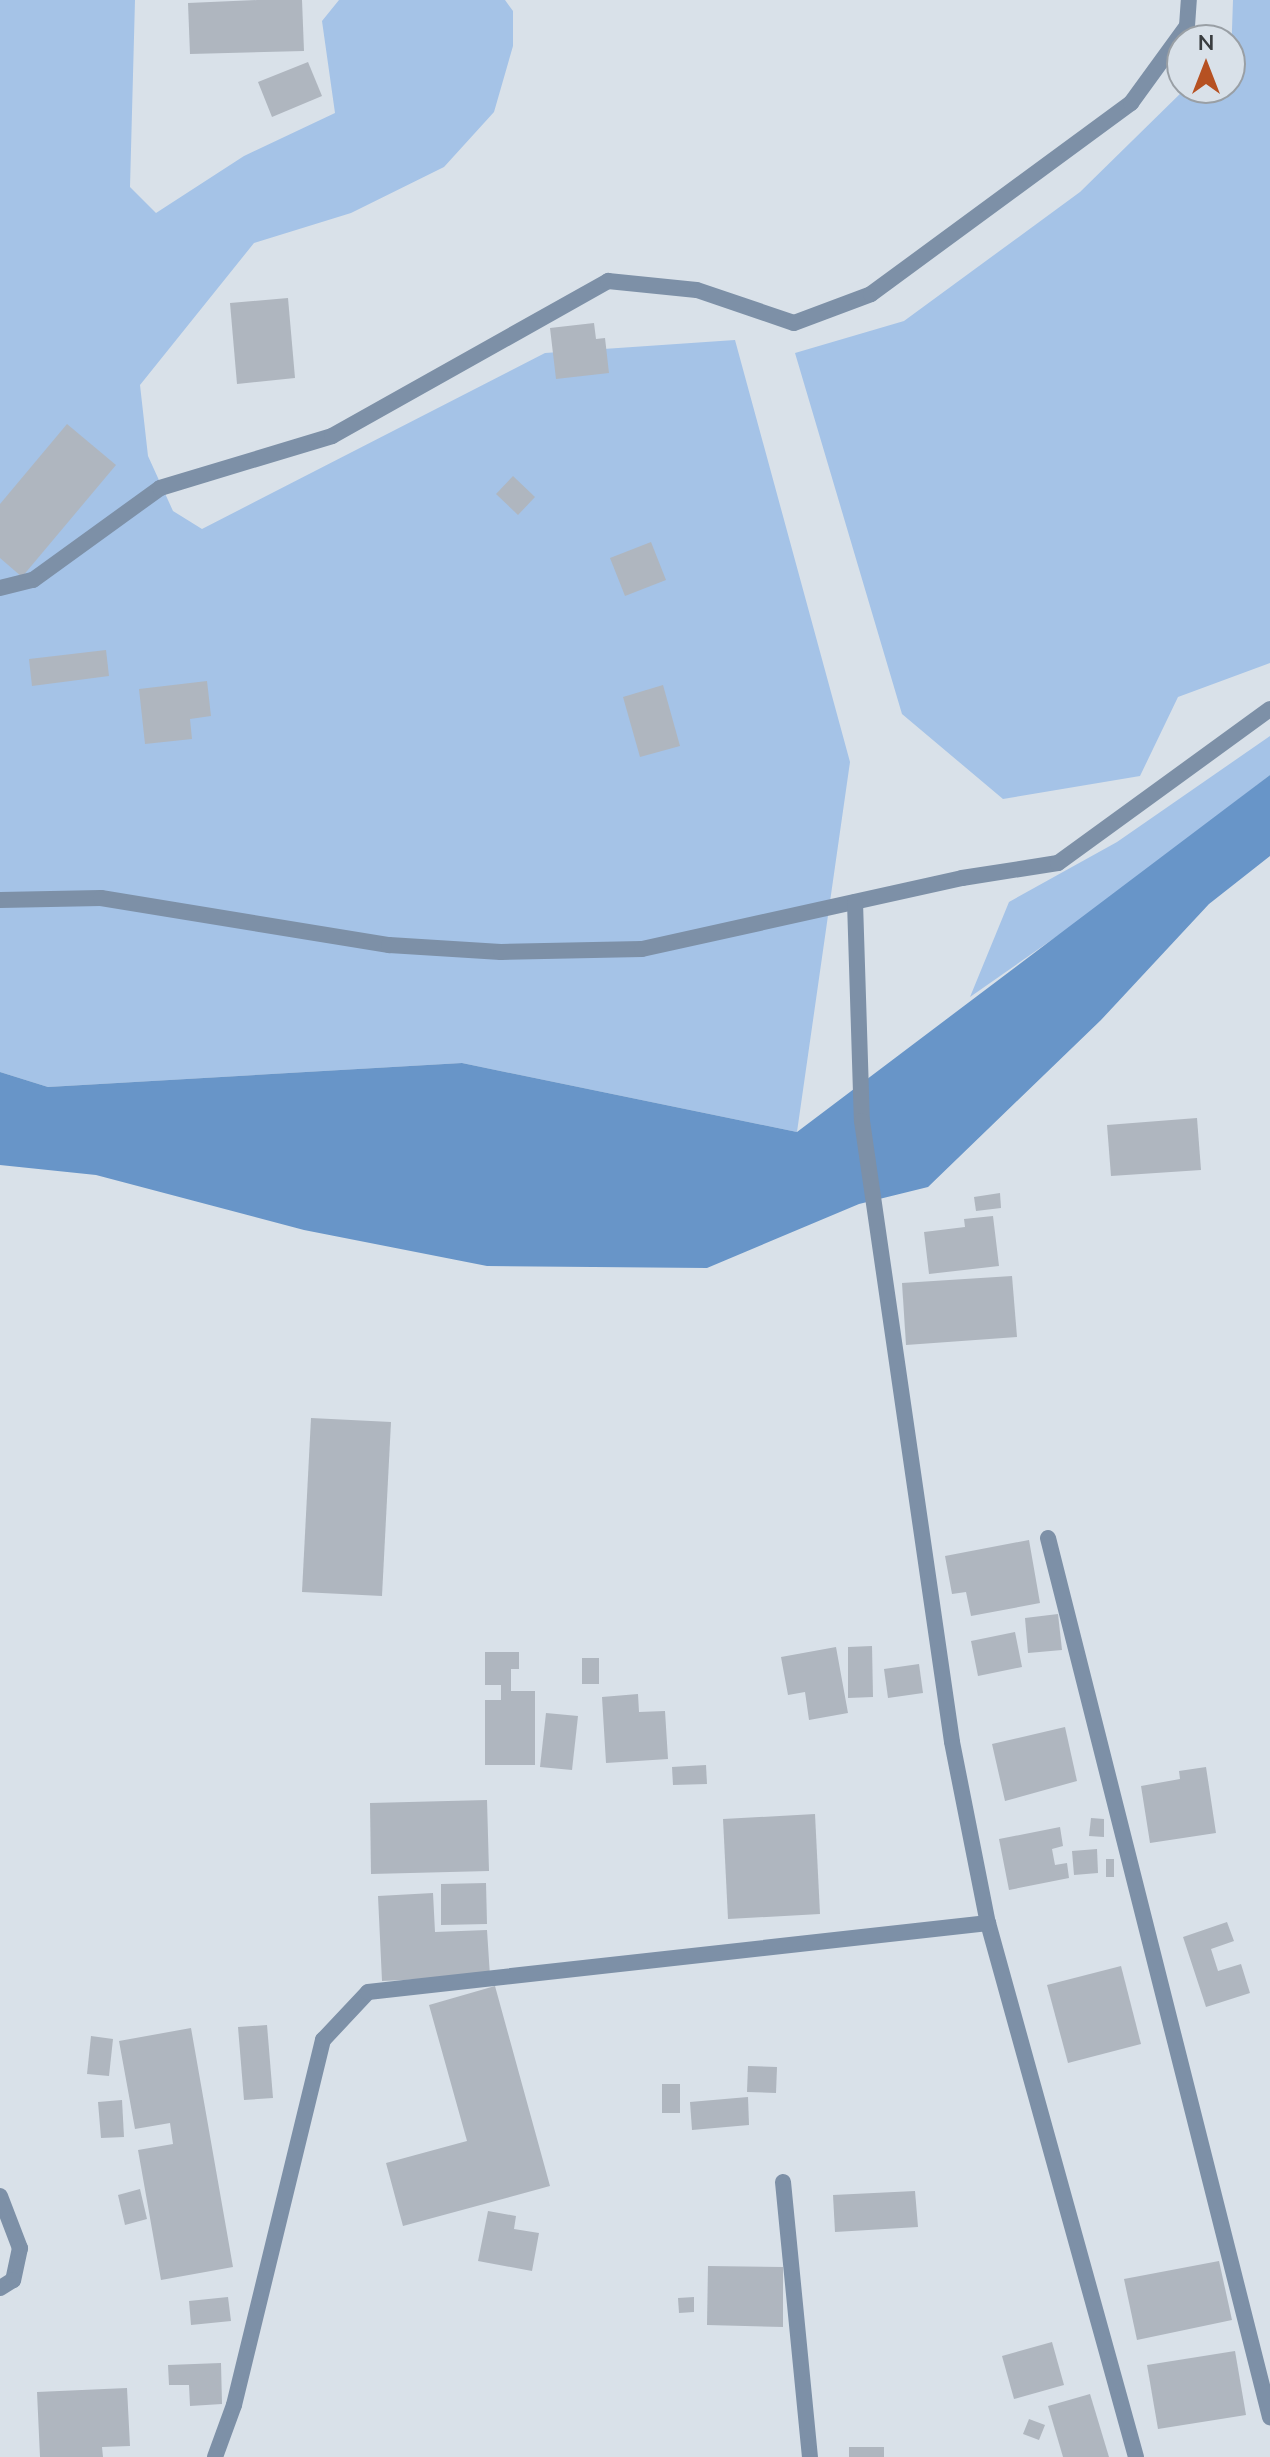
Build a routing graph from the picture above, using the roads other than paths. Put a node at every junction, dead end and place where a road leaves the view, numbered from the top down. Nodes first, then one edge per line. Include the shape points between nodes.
1 (1189, 0) edge
2 (0, 588) edge
3 (1270, 709) edge
4 (0, 900) edge
5 (855, 902) junction
6 (1048, 1538) dead end
7 (988, 1923) junction
8 (783, 2182) dead end
9 (0, 2196) edge
10 (0, 2288) edge
11 (1270, 2417) edge
12 (215, 2457) edge
13 (810, 2457) edge
14 (1136, 2457) edge

1 - 2 street via 1187,26 1131,103 871,294 794,323 697,290 608,281 332,436 160,488 33,580
3 - 5 street via 1058,863
4 - 5 street via 101,898 389,945 501,952 642,949
5 - 7 street via 862,1121 952,1742
6 - 11 street
7 - 12 street via 368,1992 323,2040 234,2405
7 - 14 street
8 - 13 street
9 - 10 street via 20,2248 13,2280

